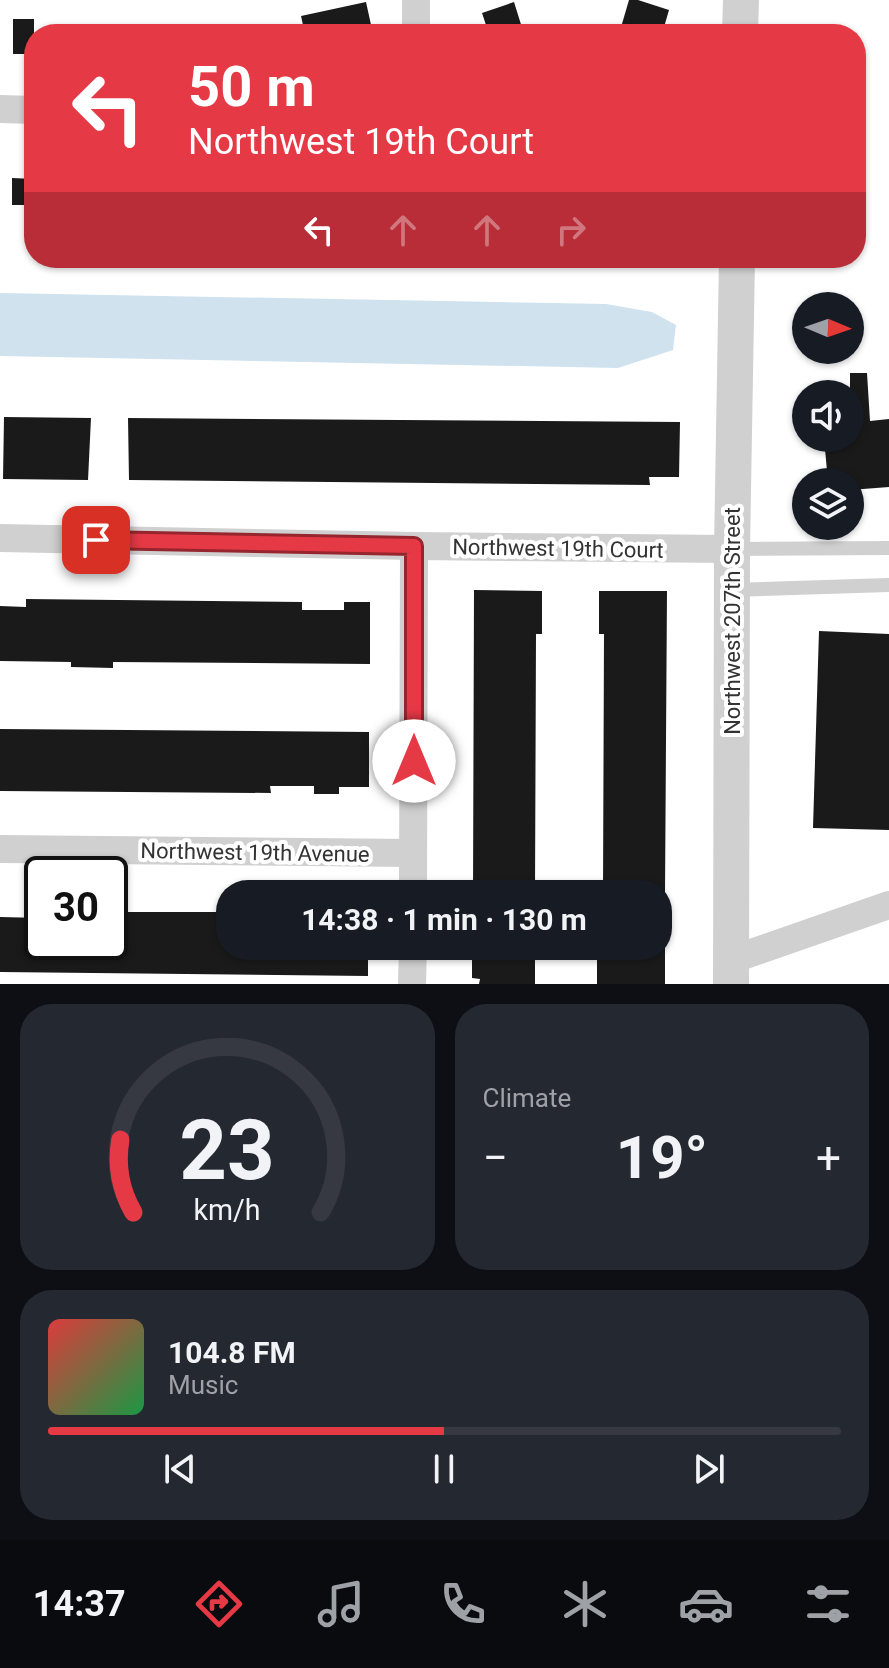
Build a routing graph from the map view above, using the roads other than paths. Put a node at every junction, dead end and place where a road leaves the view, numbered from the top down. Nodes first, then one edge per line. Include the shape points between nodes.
1 (416, 0) edge
2 (741, 0) edge
3 (416, 24) edge
4 (740, 24) edge
5 (0, 109) edge
6 (24, 110) edge
7 (737, 268) edge
8 (0, 538) edge
9 (414, 546) junction
10 (889, 548) edge
11 (732, 549) junction
12 (889, 585) edge
13 (732, 590) junction
14 (0, 849) edge
15 (413, 853) junction
16 (413, 880) edge
17 (889, 905) edge
18 (413, 960) edge
19 (731, 972) edge
20 (412, 984) edge

1 - 3 street
2 - 4 street
5 - 6 street
7 - 11 street, Northwest 207th Street
8 - 9 street, Northwest 19th Court
9 - 11 street, Northwest 19th Court
9 - 15 street
10 - 11 lane
11 - 13 street, Northwest 207th Street
12 - 13 lane
13 - 19 street, Northwest 207th Street
14 - 15 street, Northwest 19th Avenue
15 - 16 street
17 - 19 street
18 - 20 street

